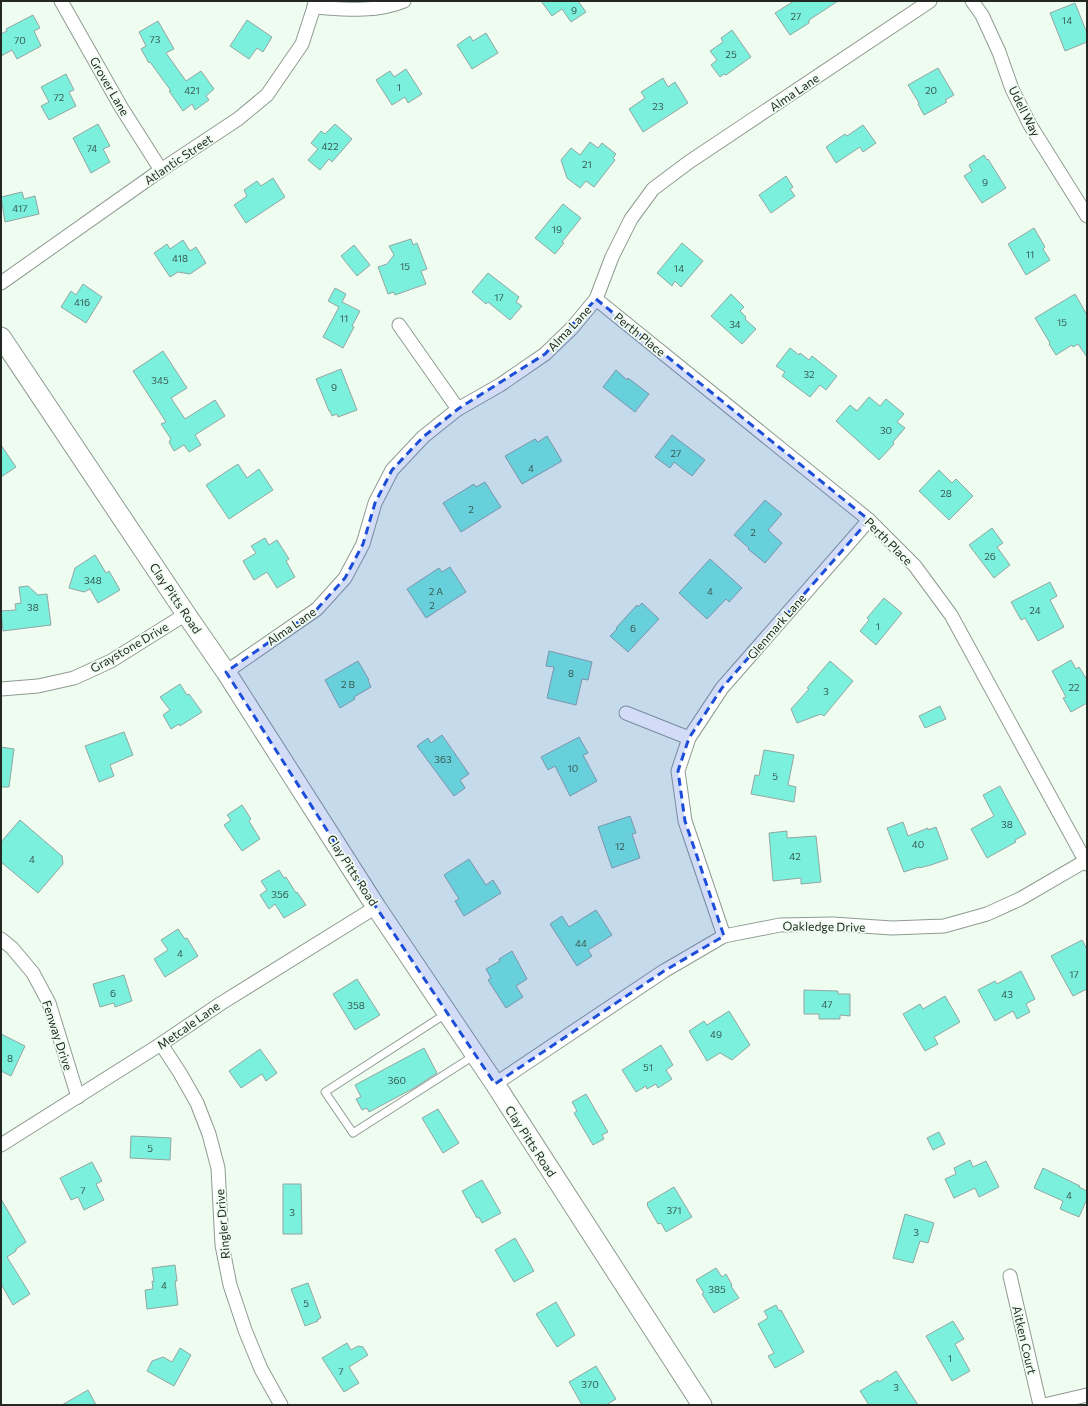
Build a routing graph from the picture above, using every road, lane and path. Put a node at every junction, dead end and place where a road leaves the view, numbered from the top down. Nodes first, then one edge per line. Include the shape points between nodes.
1 (61, 1) edge
2 (404, 1) edge
3 (930, 1) edge
4 (972, 1) edge
5 (314, 4) edge
6 (161, 170) junction
7 (1087, 216) edge
8 (1, 283) edge
9 (596, 298) junction
10 (399, 325) dead end
11 (1, 337) edge
12 (458, 410) junction
13 (869, 520) junction
14 (186, 614) junction
15 (226, 672) junction
16 (1, 689) edge
17 (626, 712) dead end
18 (689, 738) junction
19 (1086, 861) edge
20 (376, 907) junction
21 (724, 936) junction
22 (1, 939) edge
23 (447, 1013) junction
24 (161, 1044) junction
25 (475, 1054) junction
26 (495, 1084) junction
27 (78, 1097) junction
28 (1, 1145) edge
29 (1010, 1276) dead end
30 (1087, 1395) edge
31 (281, 1405) edge
32 (702, 1405) edge
33 (1040, 1405) edge
34 (1044, 1405) edge

1 - 6 street, Grover Lane via 121,107
2 - 5 street via 364,10
3 - 9 street, Alma Lane via 689,162 653,189 631,218 612,256
4 - 7 street, Udell Way via 999,52 1012,89 1030,125
5 - 6 street, Atlantic Street via 302,44 267,95 238,119
6 - 8 street, Atlantic Street
9 - 12 street, Alma Lane via 572,328 545,354
9 - 13 street, Perth Place
10 - 12 street
11 - 14 street, Clay Pitts Road
12 - 15 street, Alma Lane via 423,437 392,470 375,503 363,544 345,578 317,609
13 - 18 street, Glenmark Lane via 722,688
13 - 19 street, Perth Place via 915,566 951,615
14 - 15 street, Clay Pitts Road
14 - 16 street, Graystone Drive via 111,661 74,678 38,686
15 - 20 street, Clay Pitts Road
17 - 18 street
18 - 21 street, Glenmark Lane via 678,771 685,821
19 - 21 street, Oakledge Drive via 1020,899 986,914 944,926 892,928 833,924 780,925
20 - 23 street, Clay Pitts Road
20 - 24 street, Metcale Lane via 220,1004
21 - 26 street, Oakledge Drive via 664,971
22 - 27 street, Fenway Drive via 33,973 49,1003
23 - 25 street, Clay Pitts Road
23 - 25 lane via 325,1092 353,1133
24 - 27 street, Metcale Lane
24 - 31 street, Ringler Drive via 197,1103 209,1134 218,1168 222,1245 230,1285 261,1369
25 - 26 street, Clay Pitts Road
26 - 32 street, Clay Pitts Road
27 - 28 street, Metcale Lane
29 - 33 street, Aitken Court
30 - 34 street

